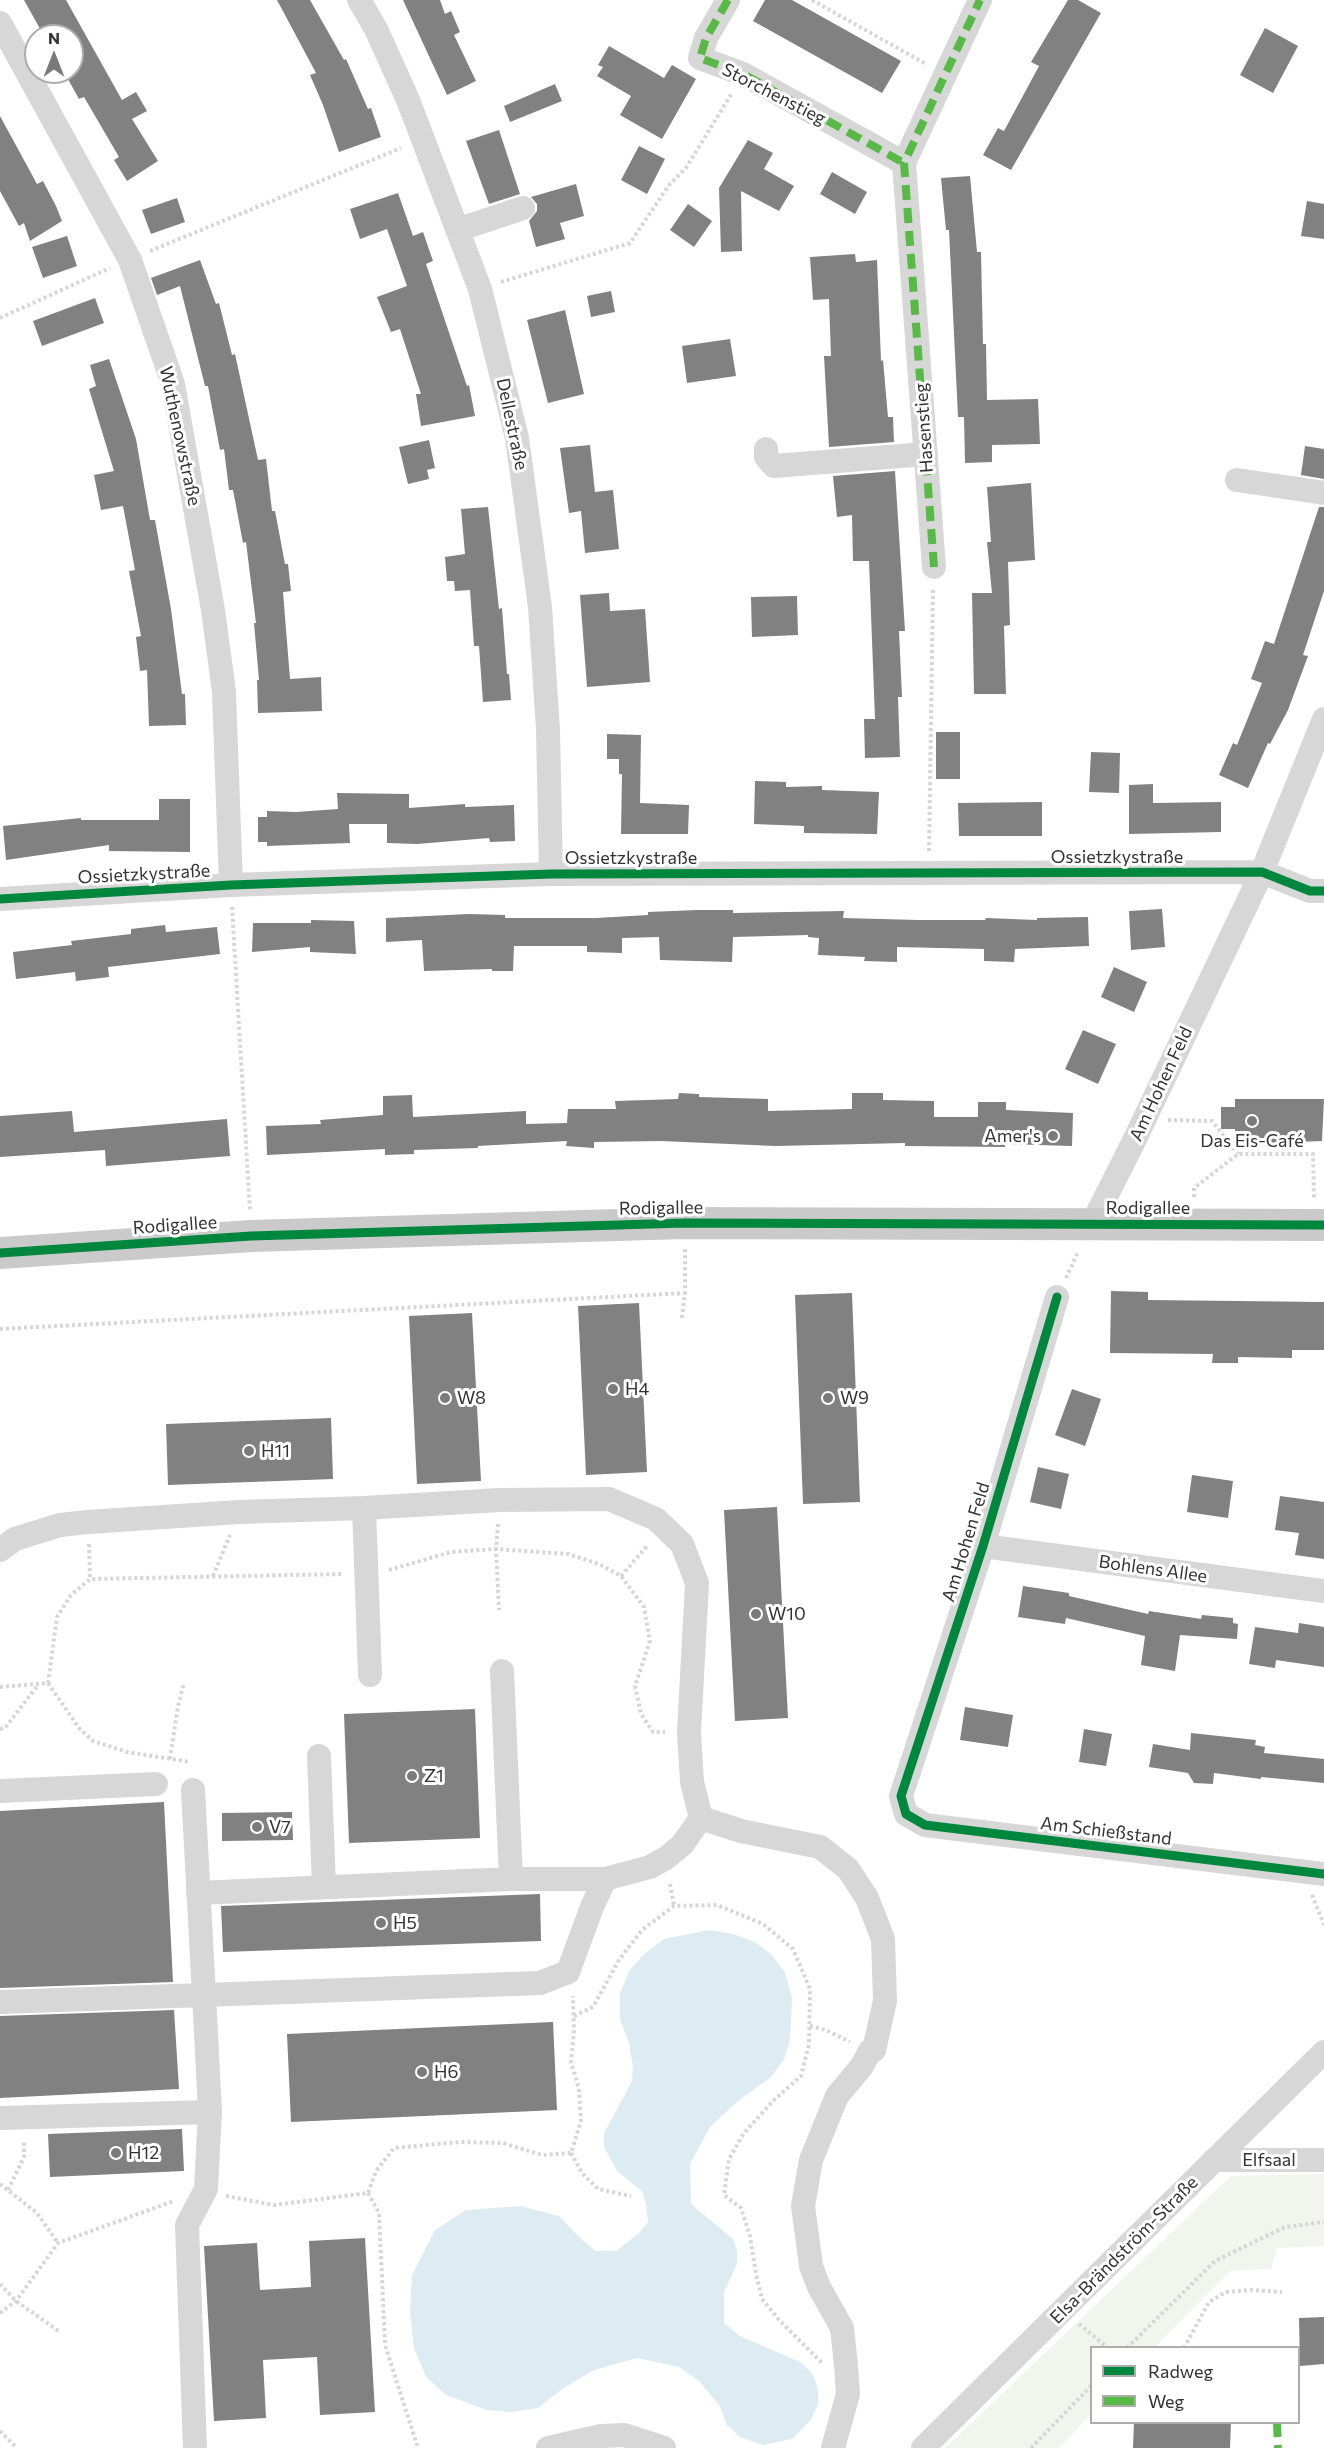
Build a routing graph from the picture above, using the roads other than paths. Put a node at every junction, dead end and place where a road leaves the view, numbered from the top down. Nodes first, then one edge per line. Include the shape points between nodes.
1 (359, 0) edge
2 (728, 0) edge
3 (980, 0) edge
4 (0, 23) edge
5 (904, 163) junction
6 (523, 208) dead end
7 (457, 230) junction
8 (766, 449) dead end
9 (926, 454) junction
10 (1237, 480) dead end
11 (1324, 493) edge
12 (934, 567) road end
13 (1324, 719) edge
14 (1262, 872) junction
15 (551, 874) junction
16 (231, 885) junction
17 (1324, 891) edge
18 (0, 899) edge
19 (1092, 1224) junction
20 (1319, 1225) edge
21 (0, 1253) edge
22 (1056, 1297) road end
23 (364, 1508) junction
24 (983, 1545) junction
25 (0, 1550) edge
26 (1324, 1591) edge
27 (502, 1671) dead end
28 (370, 1675) dead end
29 (319, 1756) dead end
30 (156, 1784) dead end
31 (193, 1790) dead end
32 (0, 1791) edge
33 (902, 1796) joint
34 (701, 1818) junction
35 (1324, 1874) edge
36 (605, 1879) junction
37 (511, 1880) junction
38 (324, 1886) junction
39 (198, 1893) junction
40 (204, 1995) junction
41 (0, 2002) edge
42 (1324, 2052) edge
43 (210, 2112) junction
44 (11, 2118) edge
45 (1214, 2160) junction
46 (1324, 2160) edge
47 (195, 2448) edge
48 (548, 2448) edge
49 (664, 2448) edge
50 (833, 2448) edge
51 (923, 2448) edge

1 - 7 street, Dellestraße via 376,29 424,138
2 - 5 street, Storchenstieg via 706,38 700,58 743,74
3 - 5 street, Hasenstieg
4 - 16 street, Wuthenowstraße via 130,260 173,384 224,692
5 - 9 street, Hasenstieg
6 - 7 street
7 - 15 street, Dellestraße via 480,289 518,438 540,607
8 - 9 street via 766,457 774,466
9 - 12 street, Hasenstieg
10 - 11 street
13 - 14 street, Am Hohen Feld
14 - 15 street, Ossietzkystraße
14 - 17 street via 1310,891
14 - 19 street, Am Hohen Feld
15 - 16 street, Ossietzkystraße
16 - 18 street, Ossietzkystraße
19 - 20 main road, Rodigallee
19 - 21 main road, Rodigallee via 684,1223 251,1236
22 - 24 street, Am Hohen Feld
23 - 25 street via 60,1525 15,1539
23 - 28 street
23 - 34 street via 500,1500 609,1500 656,1519 682,1544 697,1583 689,1733 692,1782
24 - 26 street, Bohlens Allee
24 - 33 street, Am Hohen Feld
27 - 37 street
29 - 38 street
30 - 32 street
31 - 39 street
33 - 35 street, Am Schießstand via 906,1814 925,1825
34 - 36 street via 682,1845 666,1858 650,1867
34 - 50 street via 741,1831 820,1847 848,1869 867,1898 883,1939 885,2001 874,2050 837,2096 811,2160 803,2206 811,2266 842,2328 848,2394
36 - 37 street
36 - 40 street via 568,1972 540,1983
37 - 38 street
38 - 39 street
39 - 40 street
40 - 41 street
40 - 43 street
42 - 45 street, Elsa-Brändström-Straße
43 - 44 street
43 - 47 street via 206,2189 187,2225
45 - 46 street, Elfsaal
45 - 51 street, Elsa-Brändström-Straße
48 - 49 street via 624,2435

